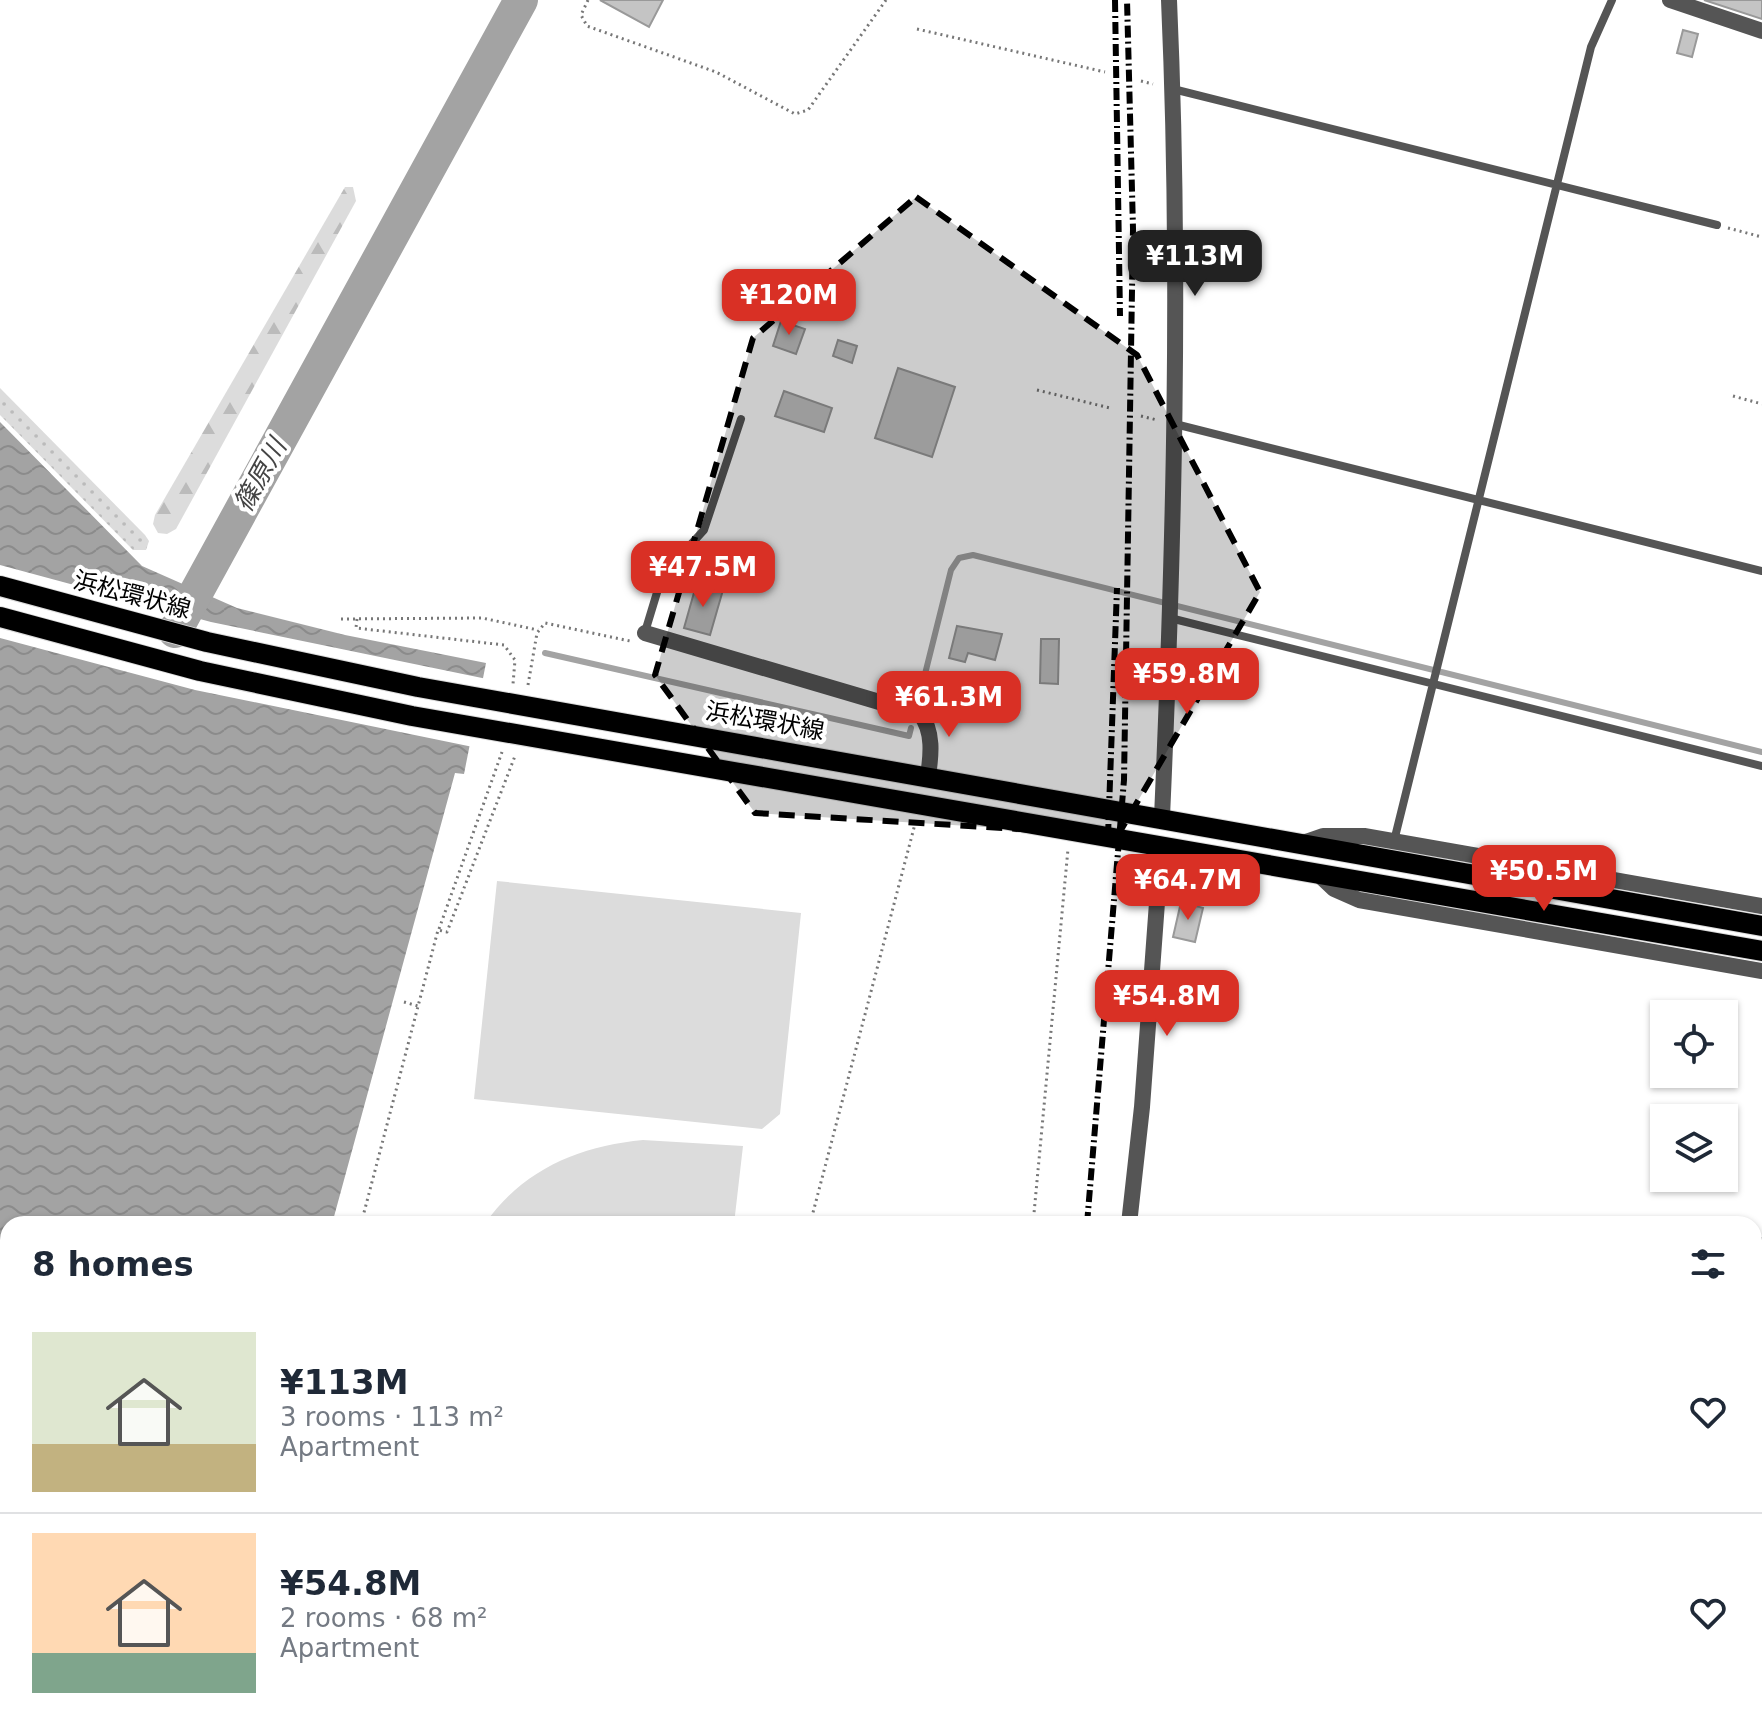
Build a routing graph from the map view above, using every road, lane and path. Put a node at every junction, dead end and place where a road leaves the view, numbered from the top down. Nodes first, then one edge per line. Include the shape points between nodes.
1 (588, 0) edge
2 (886, 0) edge
3 (1169, 0) edge
4 (1612, 0) edge
5 (1670, 0) edge
6 (1697, 4) edge
7 (917, 29) dead end
8 (1762, 31) edge
9 (1105, 72) dead end
10 (1173, 89) junction
11 (1556, 185) junction
12 (1717, 225) joint
13 (1762, 237) edge
14 (1037, 390) dead end
15 (1733, 396) dead end
16 (1762, 404) edge
17 (1110, 408) dead end
18 (741, 419) dead end
19 (1175, 424) junction
20 (1478, 500) junction
21 (1762, 571) edge
22 (0, 586) edge
23 (1170, 609) junction
24 (0, 617) edge
25 (341, 619) dead end
26 (357, 619) junction
27 (538, 630) junction
28 (645, 633) junction
29 (1433, 680) junction
30 (528, 685) dead end
31 (512, 695) junction
32 (504, 740) junction
33 (515, 756) dead end
34 (1762, 766) edge
35 (928, 776) junction
36 (952, 781) junction
37 (920, 805) junction
38 (947, 810) junction
39 (1162, 817) junction
40 (1070, 832) junction
41 (1394, 841) junction
42 (1298, 844) junction
43 (1161, 848) junction
44 (1316, 872) junction
45 (1762, 906) edge
46 (1762, 926) edge
47 (438, 930) junction
48 (1762, 951) edge
49 (1762, 971) edge
50 (404, 1002) dead end
51 (418, 1006) junction
52 (362, 1216) edge
53 (812, 1216) edge
54 (1034, 1216) edge
55 (1130, 1216) edge

1 - 2 path via 581,15 587,26 716,72 795,114 808,110
3 - 10 street
4 - 11 lane via 1591,47
5 - 6 street
6 - 8 street
7 - 9 path
10 - 11 lane
10 - 19 street
11 - 12 lane
11 - 20 lane
12 - 13 path
14 - 17 path
15 - 16 path
18 - 28 lane via 704,530 662,576
19 - 20 lane
19 - 23 street
20 - 21 lane
20 - 29 lane
22 - 31 main road, 浜松環状線 via 235,648 489,699
23 - 29 lane
23 - 39 street
24 - 32 main road via 200,671 484,729
25 - 26 path
26 - 27 path via 482,618
26 - 31 path via 356,628 504,645 515,660
27 - 28 path via 551,623 632,642
27 - 30 path
28 - 35 street via 920,714 930,742
29 - 34 lane
29 - 41 lane
31 - 32 main road
31 - 35 main road, 浜松環状線
32 - 37 main road
32 - 47 path
33 - 47 path via 447,932
35 - 36 main road, 浜松環状線
36 - 38 main road
36 - 39 main road, 浜松環状線
37 - 38 main road
37 - 53 path
38 - 40 main road
39 - 42 main road, 浜松環状線
40 - 43 main road
40 - 54 path
41 - 42 street via 1344,834
41 - 45 street
42 - 46 main road, 浜松環状線
43 - 44 main road
43 - 55 street
44 - 48 main road
44 - 49 street via 1334,889 1359,900
47 - 51 path
50 - 51 path
51 - 52 path

